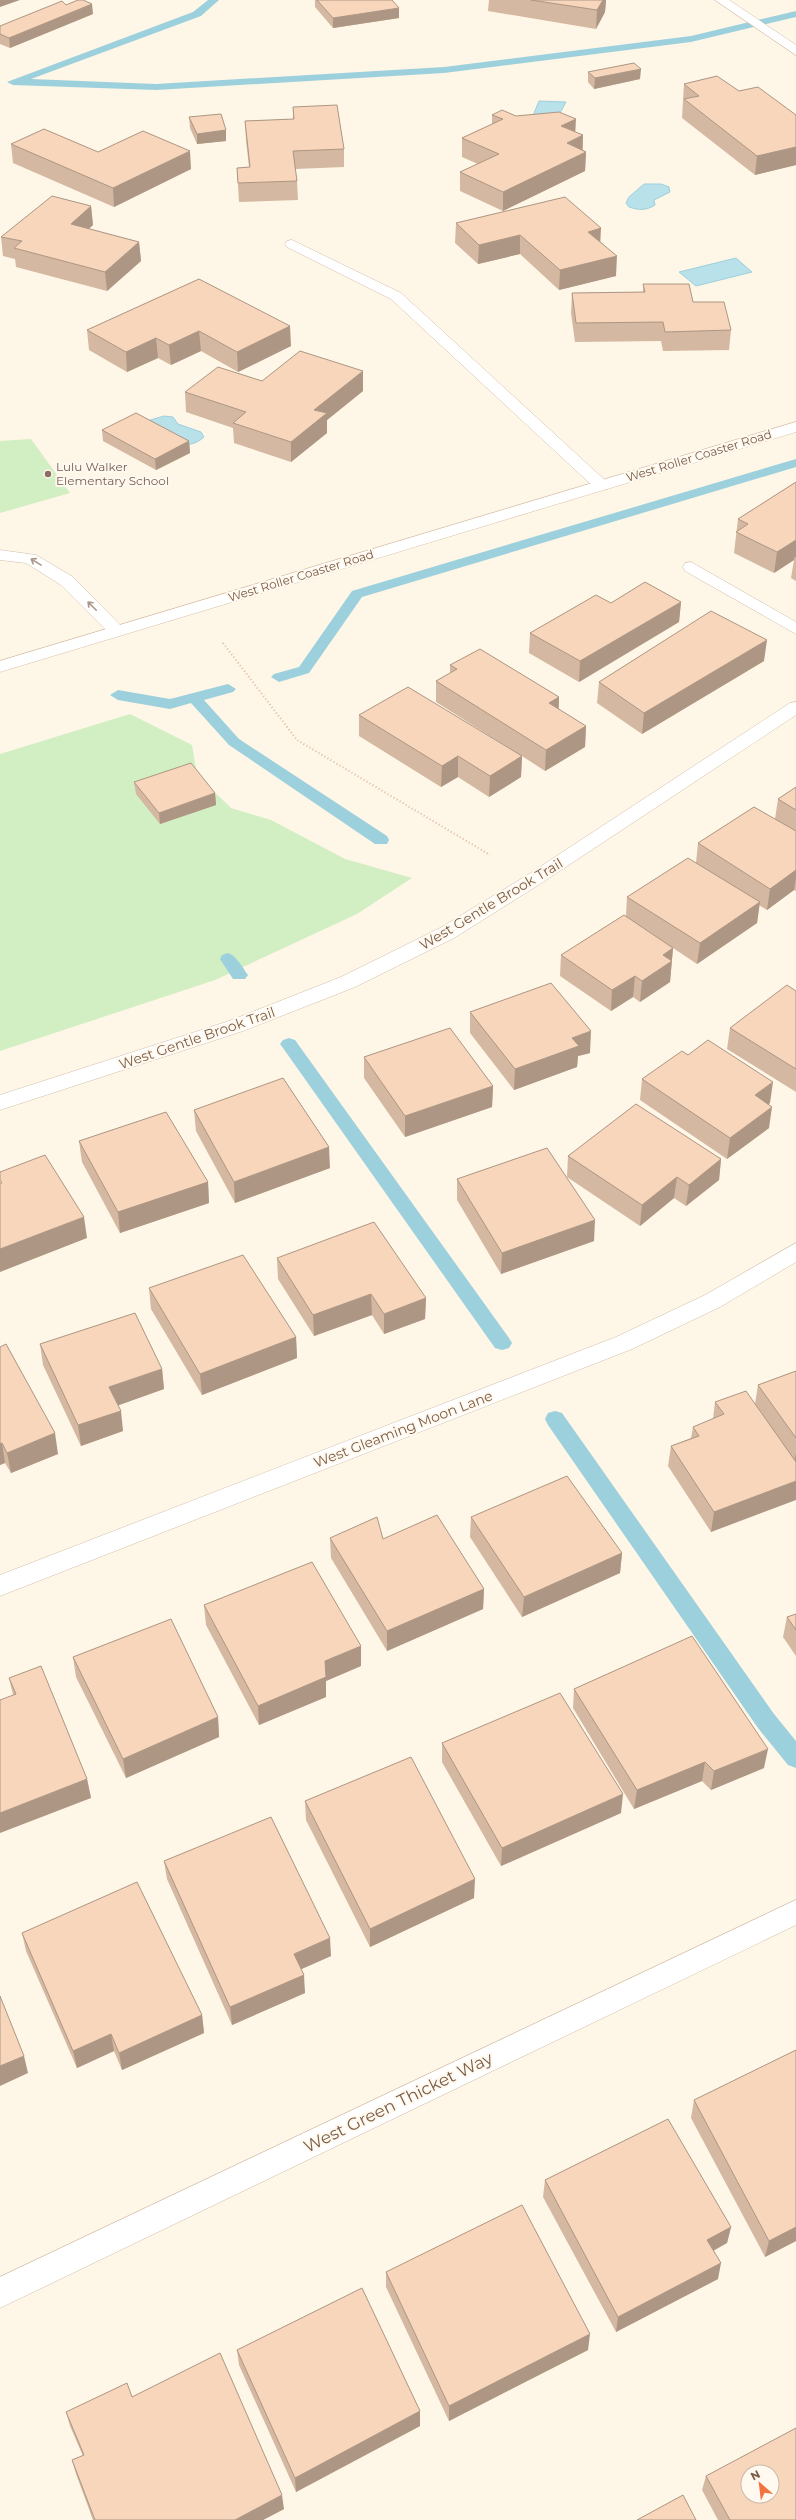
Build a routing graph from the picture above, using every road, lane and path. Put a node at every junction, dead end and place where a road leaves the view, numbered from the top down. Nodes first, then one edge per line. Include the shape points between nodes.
1 (721, 0) edge
2 (796, 51) edge
3 (292, 244) dead end
4 (796, 427) edge
5 (602, 486) junction
6 (0, 555) edge
7 (691, 567) dead end
8 (796, 629) edge
9 (117, 631) junction
10 (220, 639) dead end
11 (0, 667) edge
12 (796, 707) edge
13 (533, 880) junction
14 (0, 1103) edge
15 (796, 1251) edge
16 (0, 1586) edge
17 (796, 1912) edge
18 (0, 2293) edge

1 - 2 street
3 - 5 street via 396,296
4 - 5 street, West Roller Coaster Road
5 - 9 street, West Roller Coaster Road
9 -> 6 street via 67,582 30,559
7 - 8 street
9 - 11 street, West Roller Coaster Road
10 - 13 path via 297,740
12 - 13 street, West Gentle Brook Trail
13 - 14 street, West Gentle Brook Trail via 447,933 348,982 236,1026
15 - 16 street, West Gleaming Moon Lane via 722,1296 618,1343 532,1379
17 - 18 street, West Green Thicket Way

